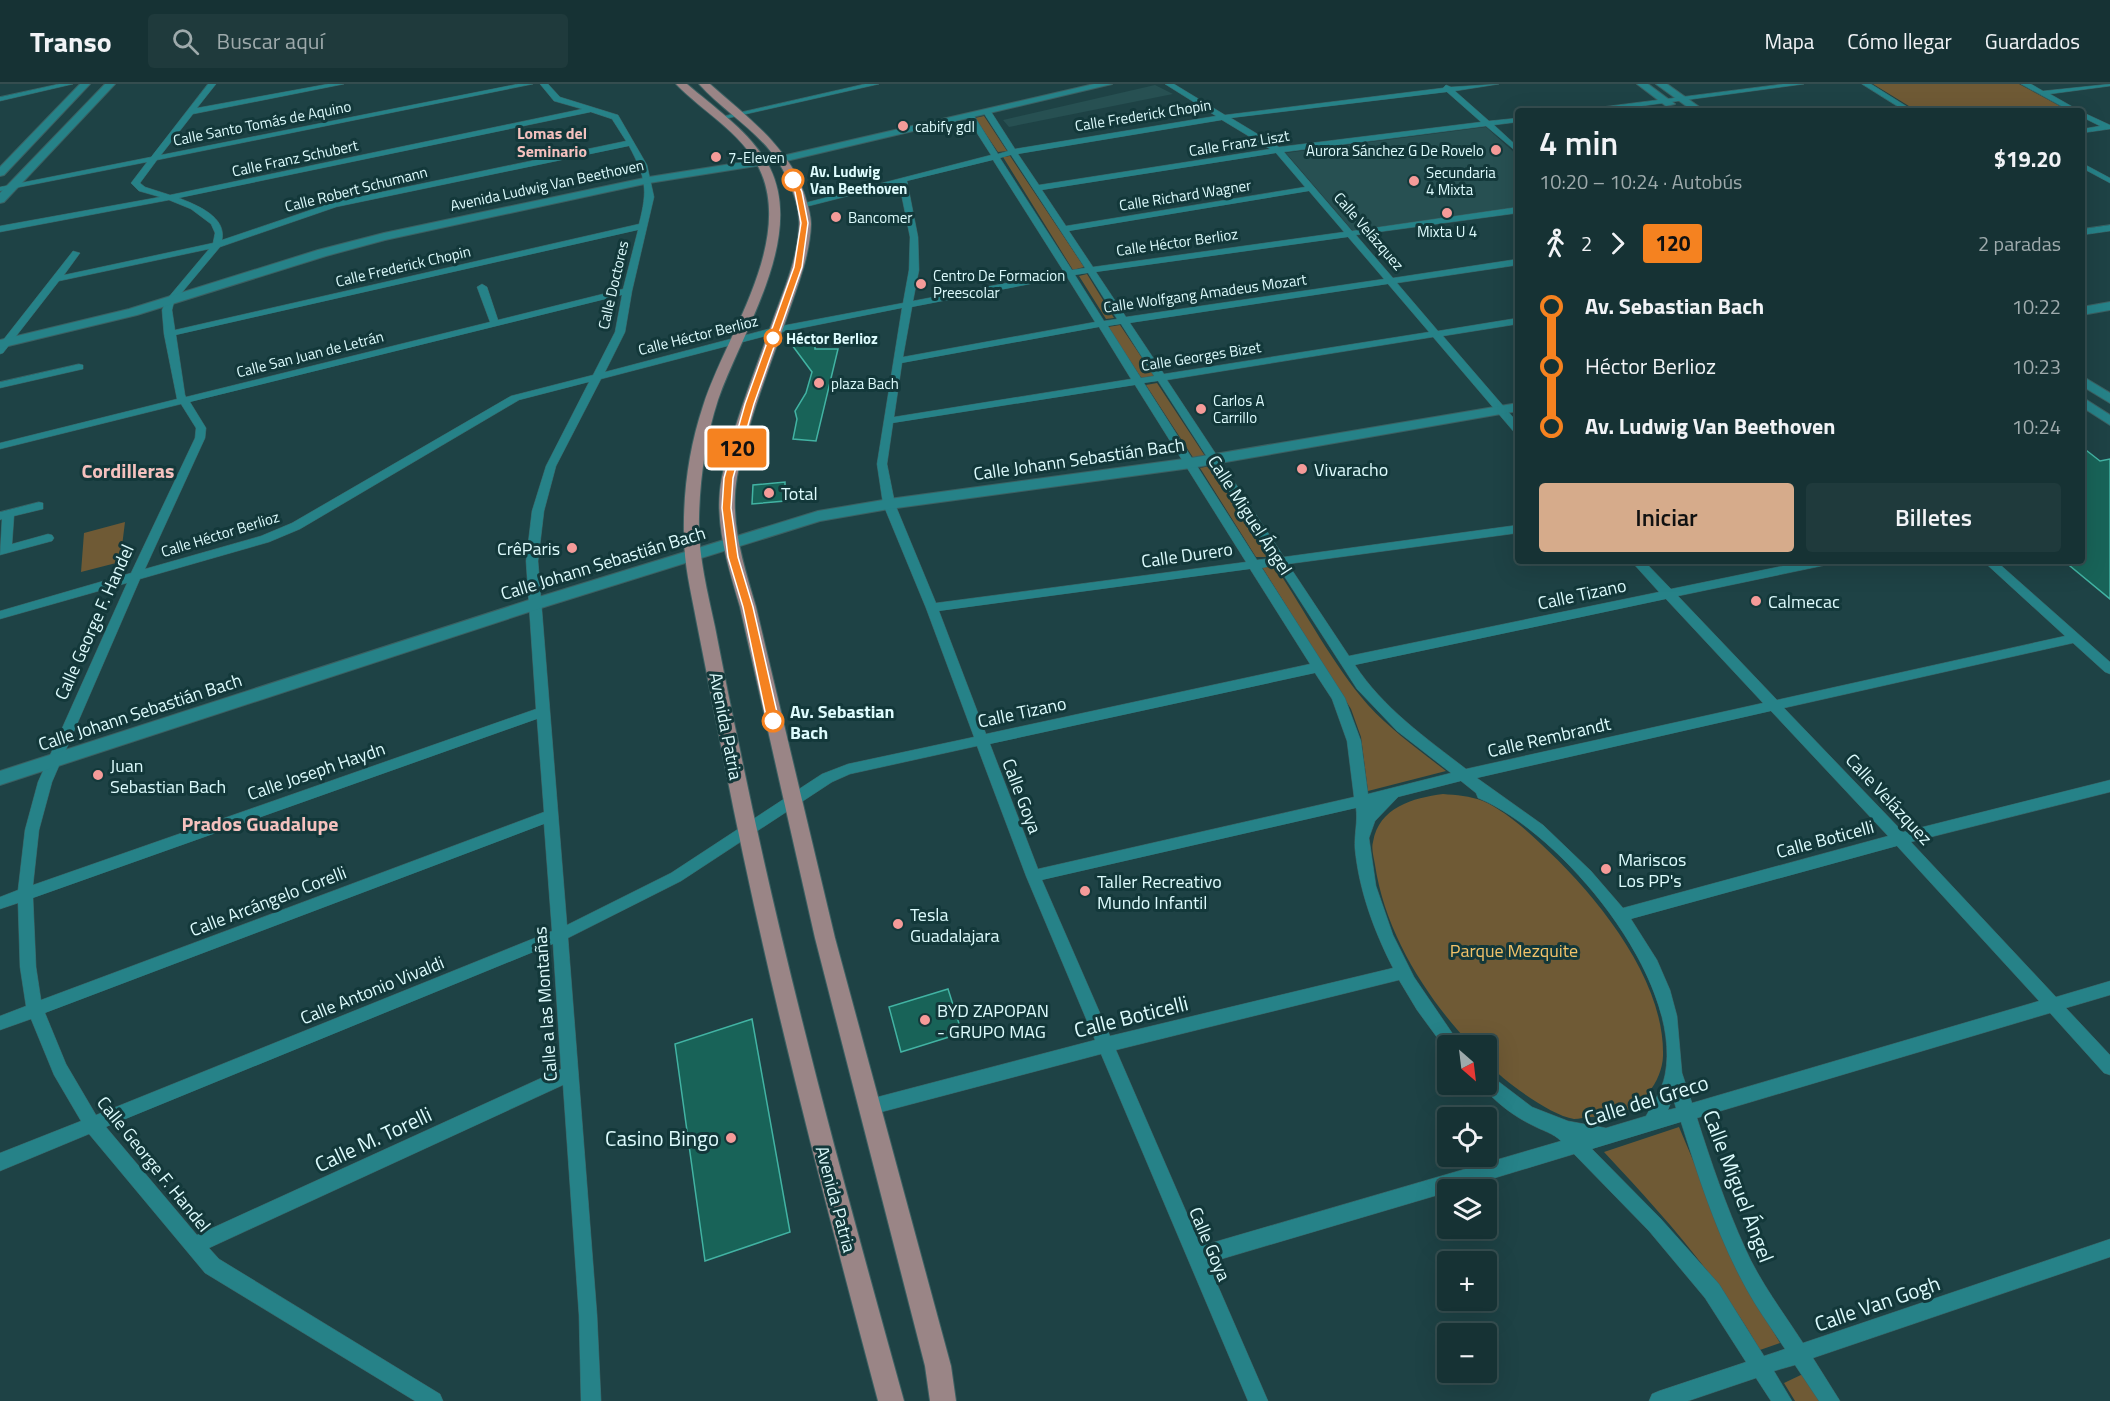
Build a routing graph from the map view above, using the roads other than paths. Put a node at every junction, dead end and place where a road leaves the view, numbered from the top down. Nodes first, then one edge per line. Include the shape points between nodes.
1 (69, 84) edge
2 (85, 84) edge
3 (110, 84) edge
4 (212, 84) edge
5 (340, 84) edge
6 (529, 84) edge
7 (544, 84) edge
8 (681, 84) edge
9 (705, 84) edge
10 (874, 84) edge
11 (1107, 84) edge
12 (1169, 84) edge
13 (1496, 84) edge
14 (1642, 84) edge
15 (1661, 84) edge
16 (1800, 84) edge
17 (1866, 84) edge
18 (2025, 84) edge
19 (2110, 84) edge
20 (1446, 87) edge
21 (2042, 93) junction
22 (0, 99) edge
23 (1682, 99) junction
24 (1666, 101) junction
25 (1611, 108) edge
26 (1676, 108) edge
27 (1696, 108) edge
28 (1904, 108) edge
29 (2070, 108) edge
30 (594, 109) junction
31 (190, 112) junction
32 (987, 112) junction
33 (738, 114) junction
34 (2085, 115) edge
35 (970, 116) junction
36 (1224, 117) junction
37 (720, 118) junction
38 (1515, 120) edge
39 (1487, 124) junction
40 (2109, 127) edge
41 (2085, 131) edge
42 (630, 143) junction
43 (1515, 148) edge
44 (1278, 150) junction
45 (1014, 152) junction
46 (996, 156) junction
47 (153, 159) junction
48 (782, 159) junction
49 (761, 163) junction
50 (2085, 166) edge
51 (0, 173) edge
52 (2106, 175) edge
53 (2085, 178) edge
54 (902, 179) junction
55 (649, 180) junction
56 (2110, 181) edge
57 (13, 186) junction
58 (1036, 188) junction
59 (1311, 188) junction
60 (0, 189) edge
61 (168, 198) junction
62 (0, 200) edge
63 (801, 205) junction
64 (1515, 210) edge
65 (643, 226) junction
66 (1063, 228) junction
67 (2110, 228) edge
68 (0, 229) edge
69 (2085, 232) edge
70 (1350, 233) junction
71 (217, 245) junction
72 (76, 253) dead end
73 (1515, 262) edge
74 (1090, 270) junction
75 (1071, 273) junction
76 (56, 279) junction
77 (1390, 281) junction
78 (482, 287) dead end
79 (627, 291) junction
80 (170, 301) junction
81 (908, 305) junction
82 (2110, 306) edge
83 (2085, 310) edge
84 (1123, 320) junction
85 (1515, 321) edge
86 (1103, 323) junction
87 (495, 324) junction
88 (776, 330) junction
89 (169, 334) junction
90 (1435, 334) junction
91 (735, 340) junction
92 (2, 346) edge
93 (897, 360) junction
94 (79, 367) dead end
95 (597, 376) junction
96 (1160, 378) junction
97 (1139, 381) junction
98 (2085, 382) edge
99 (0, 385) edge
100 (2110, 399) edge
101 (185, 400) junction
102 (2085, 403) edge
103 (1515, 408) edge
104 (1501, 410) junction
105 (888, 420) junction
106 (2110, 421) edge
107 (1515, 426) edge
108 (0, 446) edge
109 (1213, 459) junction
110 (1191, 463) junction
111 (889, 504) junction
112 (39, 506) dead end
113 (4, 515) edge
114 (1515, 529) edge
115 (48, 538) dead end
116 (731, 544) junction
117 (3, 550) edge
118 (693, 556) junction
119 (1279, 561) junction
120 (1255, 564) junction
121 (1640, 564) edge
122 (1812, 564) edge
123 (1992, 564) edge
124 (136, 575) junction
125 (1669, 594) junction
126 (535, 604) junction
127 (932, 608) junction
128 (0, 615) edge
129 (2075, 638) junction
130 (1345, 662) junction
131 (1319, 667) junction
132 (2110, 669) edge
133 (1774, 704) junction
134 (543, 712) junction
135 (981, 738) junction
136 (54, 760) junction
137 (1461, 776) junction
138 (0, 778) edge
139 (1439, 781) junction
140 (2110, 786) edge
141 (1394, 792) junction
142 (1490, 796) junction
143 (792, 801) junction
144 (1361, 801) junction
145 (550, 815) junction
146 (1365, 824) junction
147 (747, 831) junction
148 (1900, 839) junction
149 (1033, 876) junction
150 (25, 894) junction
151 (0, 903) edge
152 (1621, 915) junction
153 (559, 934) junction
154 (1404, 972) junction
155 (2110, 988) edge
156 (2052, 1005) junction
157 (35, 1010) junction
158 (0, 1023) edge
159 (1447, 1035) edge
160 (1104, 1045) junction
161 (2110, 1067) edge
162 (569, 1074) junction
163 (1674, 1074) junction
164 (1497, 1091) edge
165 (870, 1107) junction
166 (1686, 1111) junction
167 (1652, 1122) junction
168 (92, 1124) junction
169 (1561, 1129) junction
170 (1609, 1135) junction
171 (1575, 1146) junction
172 (0, 1162) edge
173 (195, 1245) junction
174 (2110, 1248) edge
175 (1196, 1257) junction
176 (1799, 1353) junction
177 (938, 1366) junction
178 (1761, 1366) junction
179 (433, 1401) edge
180 (591, 1401) edge
181 (891, 1401) edge
182 (944, 1401) edge
183 (950, 1401) edge
184 (1258, 1401) edge
185 (1659, 1401) edge
186 (1782, 1401) edge
187 (1830, 1401) edge

1 - 22 street
2 - 51 street
3 - 57 street
4 - 31 street
5 - 31 street
6 - 47 street, Calle Santo Tomás de Aquino
7 - 30 street via 557,99
8 - 37 main road, Avenida Patria
9 - 33 main road
10 - 33 street
11 - 32 street, Avenida Ludwig Van Beethoven
12 - 36 street, Calle Velázquez
13 - 20 street, Calle Frederick Chopin
14 - 24 street
15 - 23 street
16 - 23 street
17 - 28 street
18 - 21 street
19 - 21 street
20 - 36 street, Calle Frederick Chopin
20 - 39 street
21 - 29 street
23 - 24 street
23 - 27 street
24 - 25 street
24 - 26 street
30 - 42 street via 615,117
30 - 61 street, Calle Franz Schubert
31 - 47 street
32 - 35 street, Avenida Ludwig Van Beethoven
32 - 45 street, Calle Miguel Ángel
33 - 37 street
33 - 48 main road
34 - 40 street
35 - 46 street, Calle Miguel Ángel
35 - 48 street, Avenida Ludwig Van Beethoven
36 - 44 street, Calle Velázquez
36 - 45 street, Calle Frederick Chopin
37 - 49 main road, Avenida Patria
38 - 39 street, Calle Franz Liszt
39 - 43 street
39 - 44 street, Calle Franz Liszt
40 - 41 street
42 - 55 street
42 - 71 street, Calle Robert Schumann via 334,205
44 - 58 street, Calle Franz Liszt
44 - 59 street, Calle Velázquez
45 - 46 street, Calle Frederick Chopin
45 - 58 street, Calle Miguel Ángel
46 - 54 street, Calle Frederick Chopin
46 - 75 street, Calle Miguel Ángel
47 - 57 street, Calle Santo Tomás de Aquino
47 - 61 street via 135,183
48 - 49 street, Avenida Ludwig Van Beethoven
48 - 63 main road
49 - 55 street, Avenida Ludwig Van Beethoven
49 - 91 main road, Avenida Patria via 770,182 774,228 766,267
50 - 52 street
52 - 53 street
52 - 56 street
54 - 63 street, Calle Frederick Chopin
54 - 81 street, Calle Goya via 914,237
55 - 65 street, Calle Doctores via 650,197
55 - 80 street, Avenida Ludwig Van Beethoven via 374,239
57 - 60 street, Calle Santo Tomás de Aquino
57 - 62 street
58 - 66 street, Calle Miguel Ángel
59 - 66 street, Calle Richard Wagner
59 - 70 street, Calle Velázquez
61 - 68 street, Calle Franz Schubert
61 - 71 street via 211,218 220,231
63 - 88 main road via 805,223 798,267
64 - 70 street, Calle Héctor Berlioz
65 - 79 street, Calle Doctores
65 - 89 street, Calle Frederick Chopin
66 - 74 street, Calle Miguel Ángel
67 - 69 street
70 - 74 street, Calle Héctor Berlioz
70 - 77 street, Calle Velázquez
71 - 76 street, Calle Robert Schumann
71 - 80 street
72 - 76 street
73 - 77 street, Calle Wolfgang Amadeus Mozart
74 - 75 street, Calle Héctor Berlioz
74 - 84 street, Calle Miguel Ángel
75 - 81 street, Calle Héctor Berlioz
75 - 86 street, Calle Miguel Ángel
76 - 92 street
77 - 84 street, Calle Wolfgang Amadeus Mozart
77 - 90 street, Calle Velázquez
78 - 87 street
79 - 87 street, Calle San Juan de Letrán
79 - 95 street, Calle Doctores via 620,332
80 - 89 street, Calle George F. Handel
80 - 92 street, Avenida Ludwig Van Beethoven
81 - 88 street, Calle Héctor Berlioz
81 - 93 street, Calle Goya
82 - 83 street
84 - 86 street, Calle Wolfgang Amadeus Mozart
84 - 96 street, Calle Miguel Ángel
85 - 90 street, Calle Georges Bizet
86 - 93 street, Calle Wolfgang Amadeus Mozart
86 - 97 street, Calle Miguel Ángel
87 - 101 street, Calle San Juan de Letrán
88 - 91 street, Calle Héctor Berlioz
88 - 116 main road via 729,478
89 - 101 street, Calle George F. Handel via 180,395
90 - 96 street, Calle Georges Bizet
90 - 104 street, Calle Velázquez
91 - 95 street, Calle Héctor Berlioz
91 - 118 main road, Avenida Patria via 710,403 692,476
93 - 105 street, Calle Goya
94 - 99 street
95 - 124 street, Calle Héctor Berlioz via 515,398 296,526 265,539
95 - 126 street, Calle Doctores via 551,465 538,511 532,561
96 - 97 street, Calle Georges Bizet
96 - 109 street, Calle Miguel Ángel
97 - 105 street, Calle Georges Bizet
97 - 110 street, Calle Miguel Ángel
98 - 100 street
101 - 108 street, Calle San Juan de Letrán
101 - 124 street, Calle George F. Handel via 201,428 200,438
102 - 106 street
103 - 104 street, Calle Johann Sebastián Bach
104 - 107 street, Calle Velázquez
104 - 109 street, Calle Johann Sebastián Bach
105 - 111 street, Calle Goya via 882,464
109 - 110 street, Calle Johann Sebastián Bach
109 - 119 street, Calle Miguel Ángel
110 - 111 street, Calle Johann Sebastián Bach
110 - 120 street, Calle Miguel Ángel
111 - 116 street, Calle Johann Sebastián Bach via 818,516
111 - 127 street, Calle Goya
112 - 113 street
113 - 117 street
114 - 119 street, Calle Durero
115 - 117 street
116 - 118 street, Calle Johann Sebastián Bach
116 - 143 main road
118 - 126 street, Calle Johann Sebastián Bach
118 - 147 main road, Avenida Patria
119 - 120 street, Calle Durero
119 - 130 street, Calle Miguel Ángel
120 - 127 street, Calle Durero
120 - 131 street, Calle Miguel Ángel
121 - 125 street, Calle Velázquez
122 - 125 street, Calle Tizano
123 - 129 street
124 - 128 street, Calle Héctor Berlioz
124 - 136 street, Calle George F. Handel
125 - 130 street, Calle Tizano
125 - 133 street, Calle Velázquez
126 - 134 street, Calle a las Montañas
126 - 136 street, Calle Johann Sebastián Bach
127 - 135 street, Calle Goya
129 - 132 street
129 - 133 street, Calle Rembrandt
130 - 137 street, Calle Miguel Ángel via 1402,728
131 - 135 street, Calle Tizano
131 - 144 street, Calle Miguel Ángel via 1347,718 1354,741
133 - 137 street, Calle Rembrandt
133 - 148 street, Calle Velázquez
134 - 145 street, Calle a las Montañas
134 - 150 street, Calle Joseph Haydn
135 - 143 street, Calle Tizano via 848,769
135 - 149 street, Calle Goya
136 - 138 street, Calle Johann Sebastián Bach
136 - 150 street, Calle George F. Handel via 32,830
137 - 139 street, Calle Rembrandt
137 - 142 street, Calle Miguel Ángel
139 - 141 street, Calle Rembrandt
139 - 142 street, Calle Miguel Ángel
140 - 148 street, Calle Boticelli
141 - 144 street, Calle Rembrandt
141 - 146 street
142 - 152 street, Calle Miguel Ángel via 1538,829
143 - 147 street, Calle Tizano
143 - 165 main road
144 - 146 street, Calle Miguel Ángel
144 - 149 street, Calle Rembrandt
145 - 153 street, Calle a las Montañas
145 - 157 street, Calle Arcángelo Corelli
146 - 154 street, Calle Miguel Ángel via 1362,849 1373,900
147 - 153 street, Calle Antonio Vivaldi via 676,877
147 - 181 main road, Avenida Patria via 816,1125
148 - 152 street, Calle Boticelli
148 - 156 street, Calle Velázquez
149 - 160 street, Calle Goya
150 - 151 street, Calle Joseph Haydn
150 - 157 street, Calle George F. Handel via 28,967
152 - 163 street, Calle Miguel Ángel via 1638,940 1664,995 1672,1024
153 - 162 street, Calle a las Montañas
153 - 168 street, Calle Antonio Vivaldi
154 - 159 street, Calle Miguel Ángel
154 - 160 street, Calle Boticelli
155 - 156 street, Calle del Greco
156 - 161 street, Calle Velázquez
156 - 166 street, Calle del Greco
157 - 158 street, Calle Arcángelo Corelli
157 - 168 street, Calle George F. Handel via 60,1068
160 - 165 street, Calle Boticelli
160 - 175 street, Calle Goya
162 - 173 street, Calle M. Torelli
162 - 180 street, Calle a las Montañas
163 - 166 street, Calle Miguel Ángel
163 - 167 street, Calle Miguel Ángel
164 - 169 street via 1532,1118
165 - 177 main road
166 - 167 street, Calle del Greco
166 - 176 street, Calle Miguel Ángel via 1738,1254
167 - 170 street, Calle del Greco
168 - 172 street, Calle Antonio Vivaldi
168 - 173 street, Calle George F. Handel
169 - 170 street
169 - 171 street
170 - 171 street, Calle del Greco
171 - 175 street, Calle del Greco
171 - 178 street via 1655,1225 1712,1291
173 - 179 street, Calle George F. Handel via 212,1266
174 - 176 street, Calle Van Gogh
175 - 184 street, Calle Goya
176 - 178 street, Calle Van Gogh
176 - 187 street, Calle Miguel Ángel
177 - 182 main road
177 - 183 street
178 - 185 street, Calle Van Gogh
178 - 186 street

